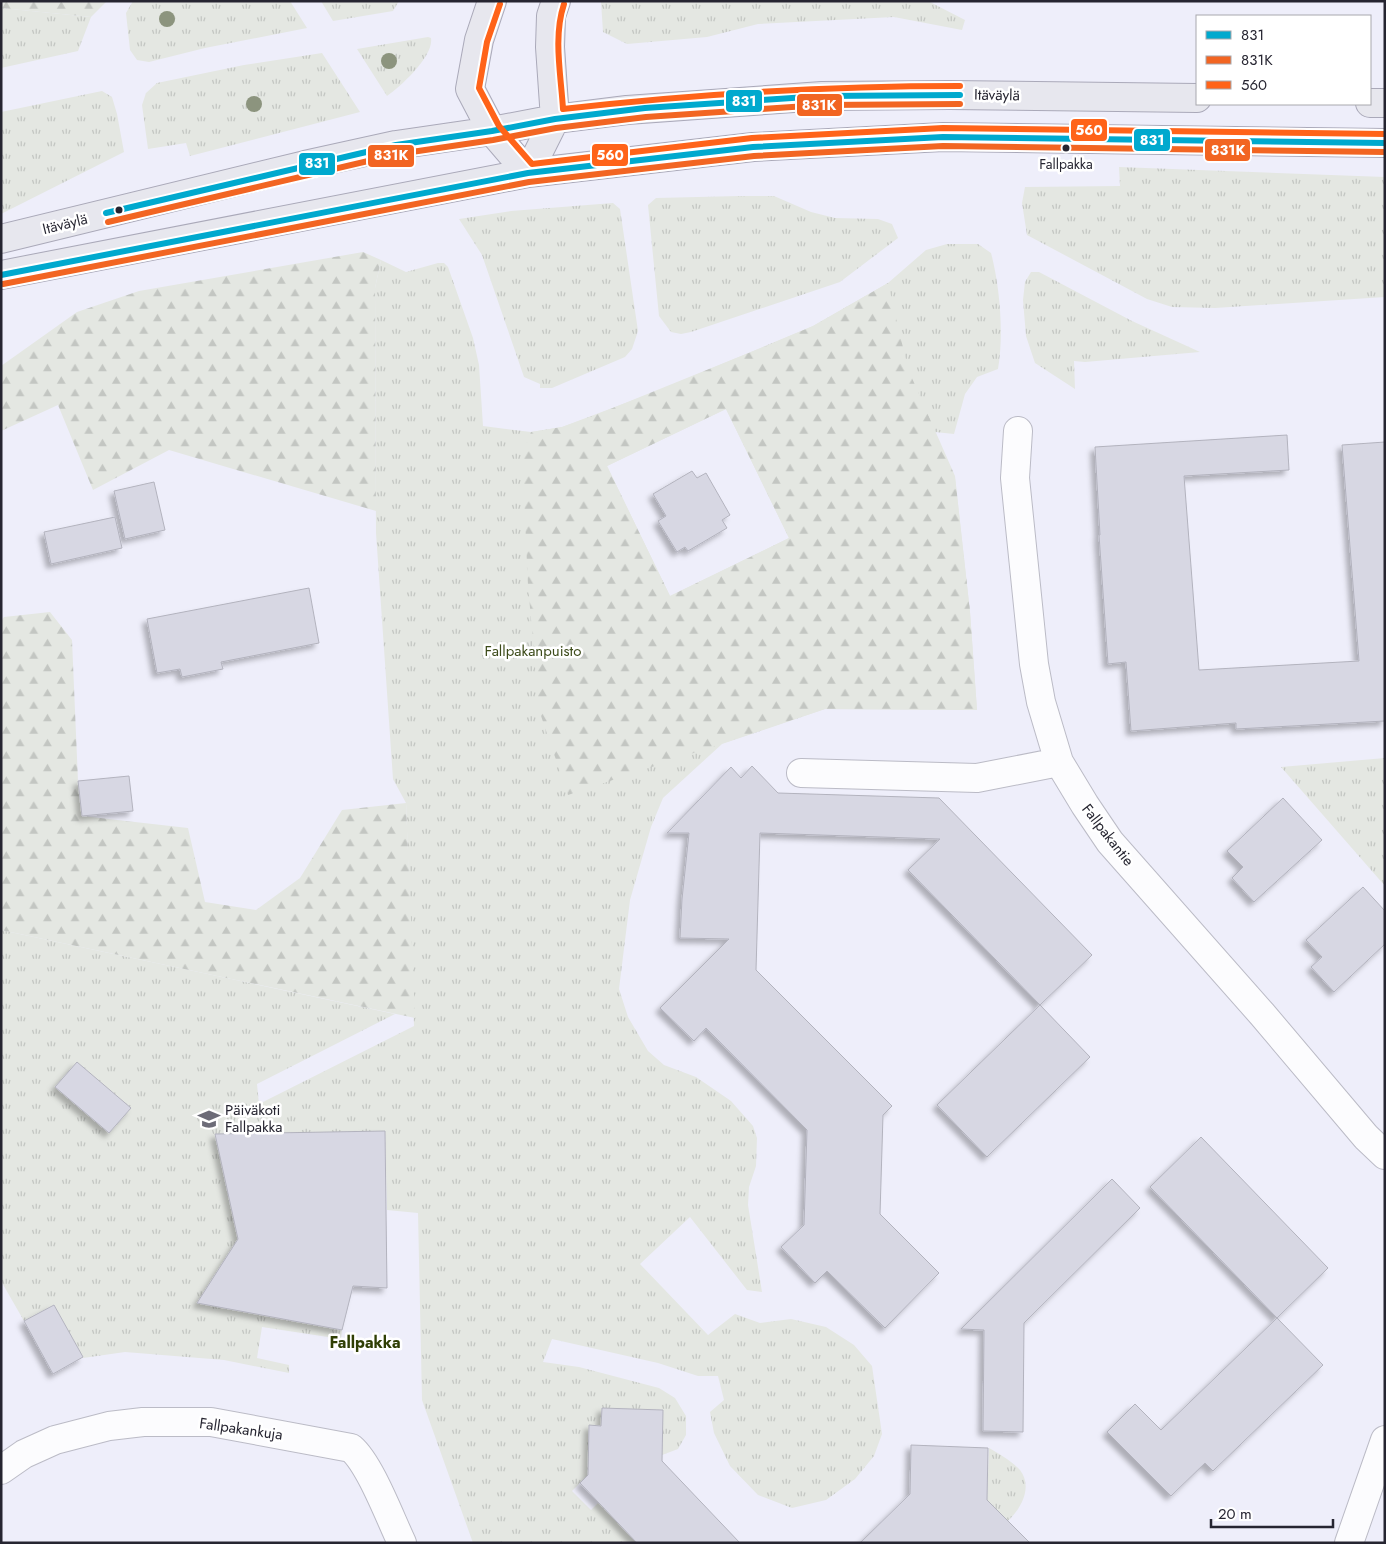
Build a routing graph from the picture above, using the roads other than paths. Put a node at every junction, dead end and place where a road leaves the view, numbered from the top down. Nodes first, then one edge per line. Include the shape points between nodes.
1 (492, 1) edge
2 (556, 1) edge
3 (1196, 98) edge
4 (1371, 103) edge
5 (1385, 103) edge
6 (554, 119) junction
7 (492, 131) junction
8 (1385, 143) edge
9 (528, 173) junction
10 (1, 239) edge
11 (1, 275) edge
12 (1018, 431) dead end
13 (1059, 762) junction
14 (801, 773) dead end
15 (1385, 1155) edge
16 (1385, 1440) edge
17 (1, 1470) edge
18 (402, 1543) edge
19 (1349, 1543) edge

1 - 7 main road via 479,40 470,89
2 - 6 main road via 550,32
3 - 6 main road, Itäväylä via 822,96 644,108
4 - 5 main road
6 - 7 main road, Itäväylä
6 - 9 main road
7 - 9 main road
7 - 10 main road, Itäväylä via 396,145
8 - 9 main road via 943,137 753,147
9 - 11 main road
12 - 13 street, Fallpakantie via 1015,478 1034,664 1041,702
13 - 14 street via 977,778
13 - 15 street, Fallpakantie via 1110,842
16 - 19 street
17 - 18 street, Fallpakankuja via 24,1454 55,1440 109,1426 143,1422 211,1422 350,1448 357,1453 369,1473

